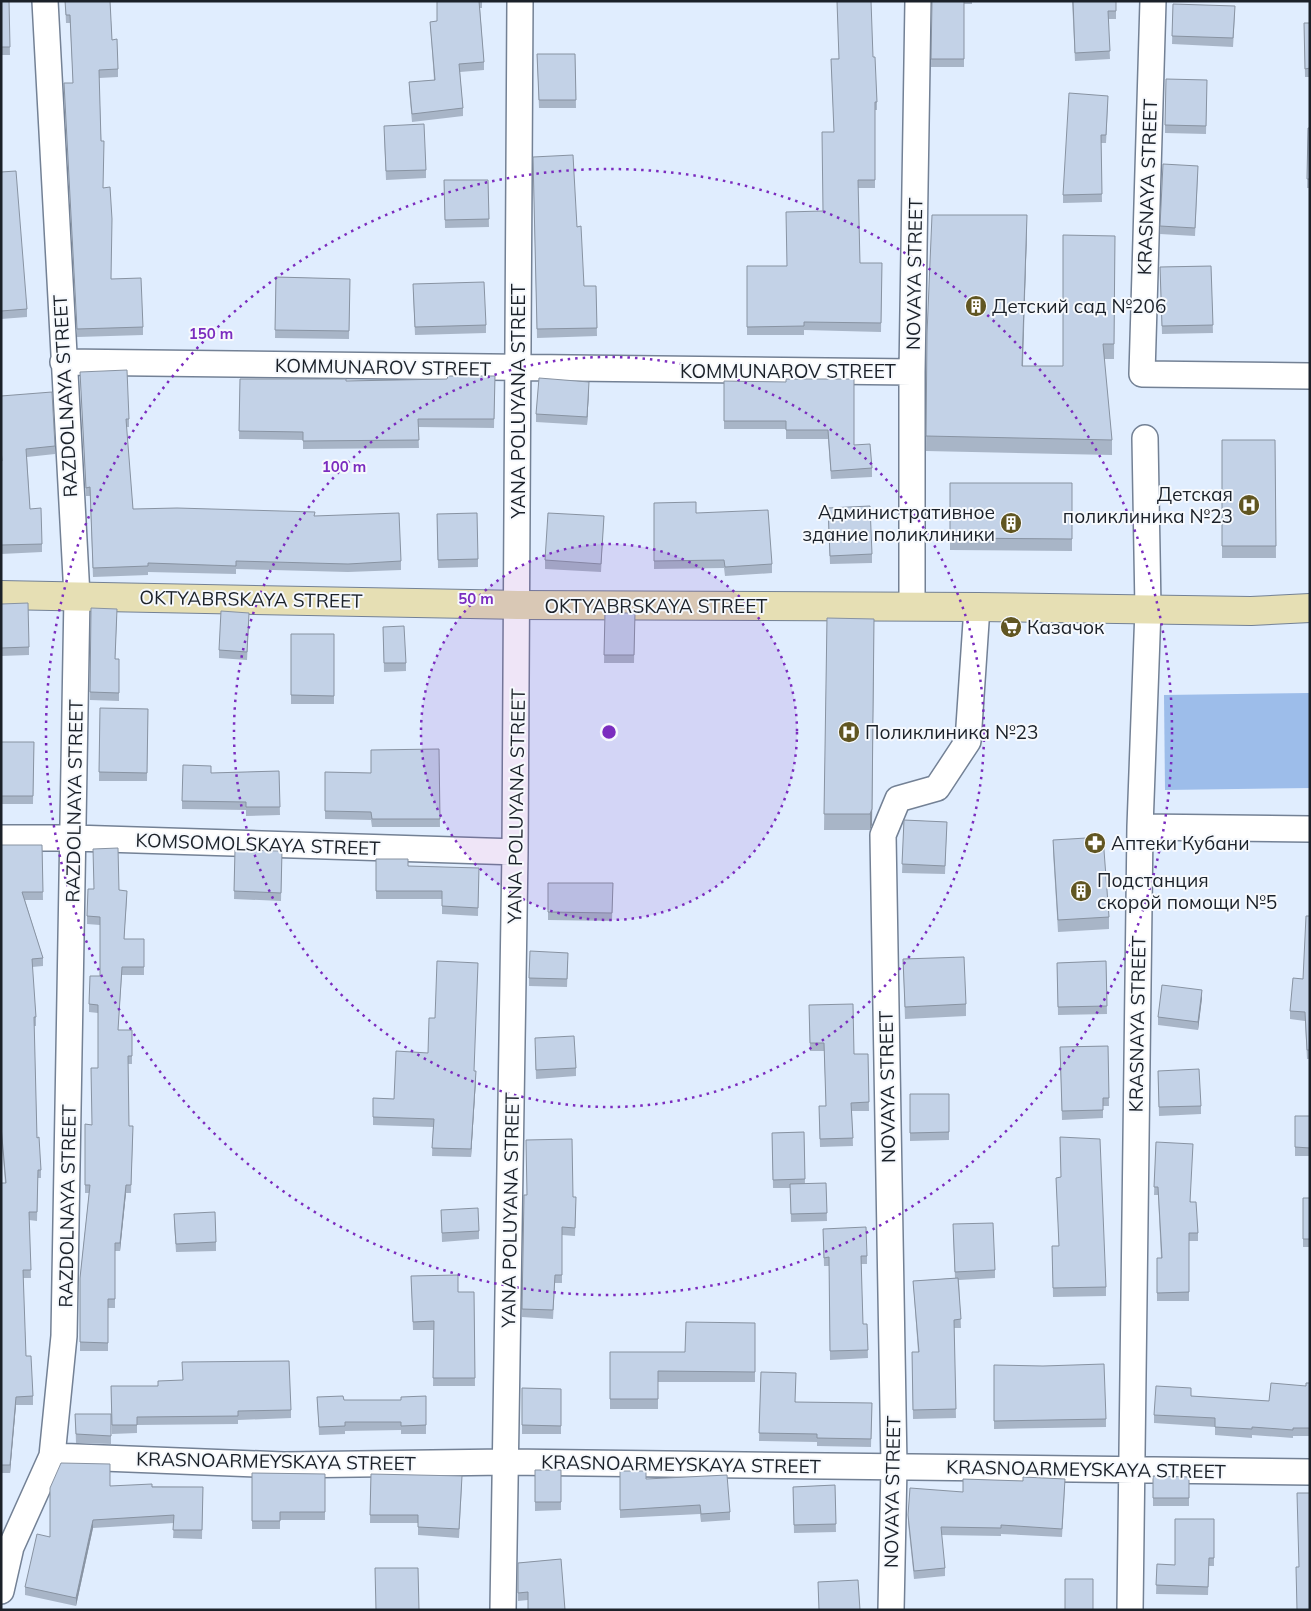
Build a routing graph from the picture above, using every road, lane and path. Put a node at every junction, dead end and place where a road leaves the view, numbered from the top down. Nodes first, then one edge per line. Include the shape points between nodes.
1 (45, 1) edge
2 (520, 1) edge
3 (918, 1) edge
4 (1153, 1) edge
5 (63, 362) junction
6 (517, 369) junction
7 (912, 372) junction
8 (1310, 376) edge
9 (1145, 438) dead end
10 (1, 595) edge
11 (77, 596) junction
12 (518, 605) junction
13 (912, 607) junction
14 (977, 607) junction
15 (1310, 608) edge
16 (1148, 609) junction
17 (1140, 827) junction
18 (1310, 829) edge
19 (1, 838) edge
20 (73, 838) junction
21 (515, 852) junction
22 (52, 1456) junction
23 (506, 1462) junction
24 (894, 1466) junction
25 (1130, 1469) junction
26 (1310, 1472) edge
27 (6, 1546) edge
28 (1, 1591) edge
29 (503, 1610) edge
30 (891, 1610) edge
31 (1130, 1610) edge

1 - 5 street, RAZDOLNAYA STREET
2 - 6 street, YANA POLUYANA STREET
3 - 7 street, NOVAYA STREET
4 - 8 street, KRASNAYA STREET via 1142,374
5 - 6 street, KOMMUNAROV STREET
5 - 11 street, RAZDOLNAYA STREET
6 - 7 street, KOMMUNAROV STREET
6 - 12 street, YANA POLUYANA STREET
7 - 13 street, NOVAYA STREET
9 - 16 street, KRASNAYA STREET
10 - 11 street, OKTYABRSKAYA STREET
11 - 12 street, OKTYABRSKAYA STREET
11 - 20 street, RAZDOLNAYA STREET
12 - 13 street, OKTYABRSKAYA STREET
12 - 21 street, YANA POLUYANA STREET
13 - 14 street, OKTYABRSKAYA STREET
14 - 16 street, OKTYABRSKAYA STREET
14 - 24 street, NOVAYA STREET via 968,741 938,788 898,799 883,835
15 - 16 street, OKTYABRSKAYA STREET via 1251,611
16 - 17 street, KRASNAYA STREET
17 - 18 street
17 - 25 street, KRASNAYA STREET
19 - 20 street, KOMSOMOLSKAYA STREET
20 - 21 street, KOMSOMOLSKAYA STREET
20 - 22 street, RAZDOLNAYA STREET via 64,1336
21 - 23 street, YANA POLUYANA STREET
22 - 23 street, KRASNOARMEYSKAYA STREET via 284,1465
22 - 27 street, RAZDOLNAYA STREET
23 - 24 street, KRASNOARMEYSKAYA STREET
23 - 29 street, YANA POLUYANA STREET
24 - 25 street, KRASNOARMEYSKAYA STREET
24 - 30 street, NOVAYA STREET
25 - 26 street, KRASNOARMEYSKAYA STREET
25 - 31 street, KRASNAYA STREET
27 - 28 street, RAZDOLNAYA STREET

